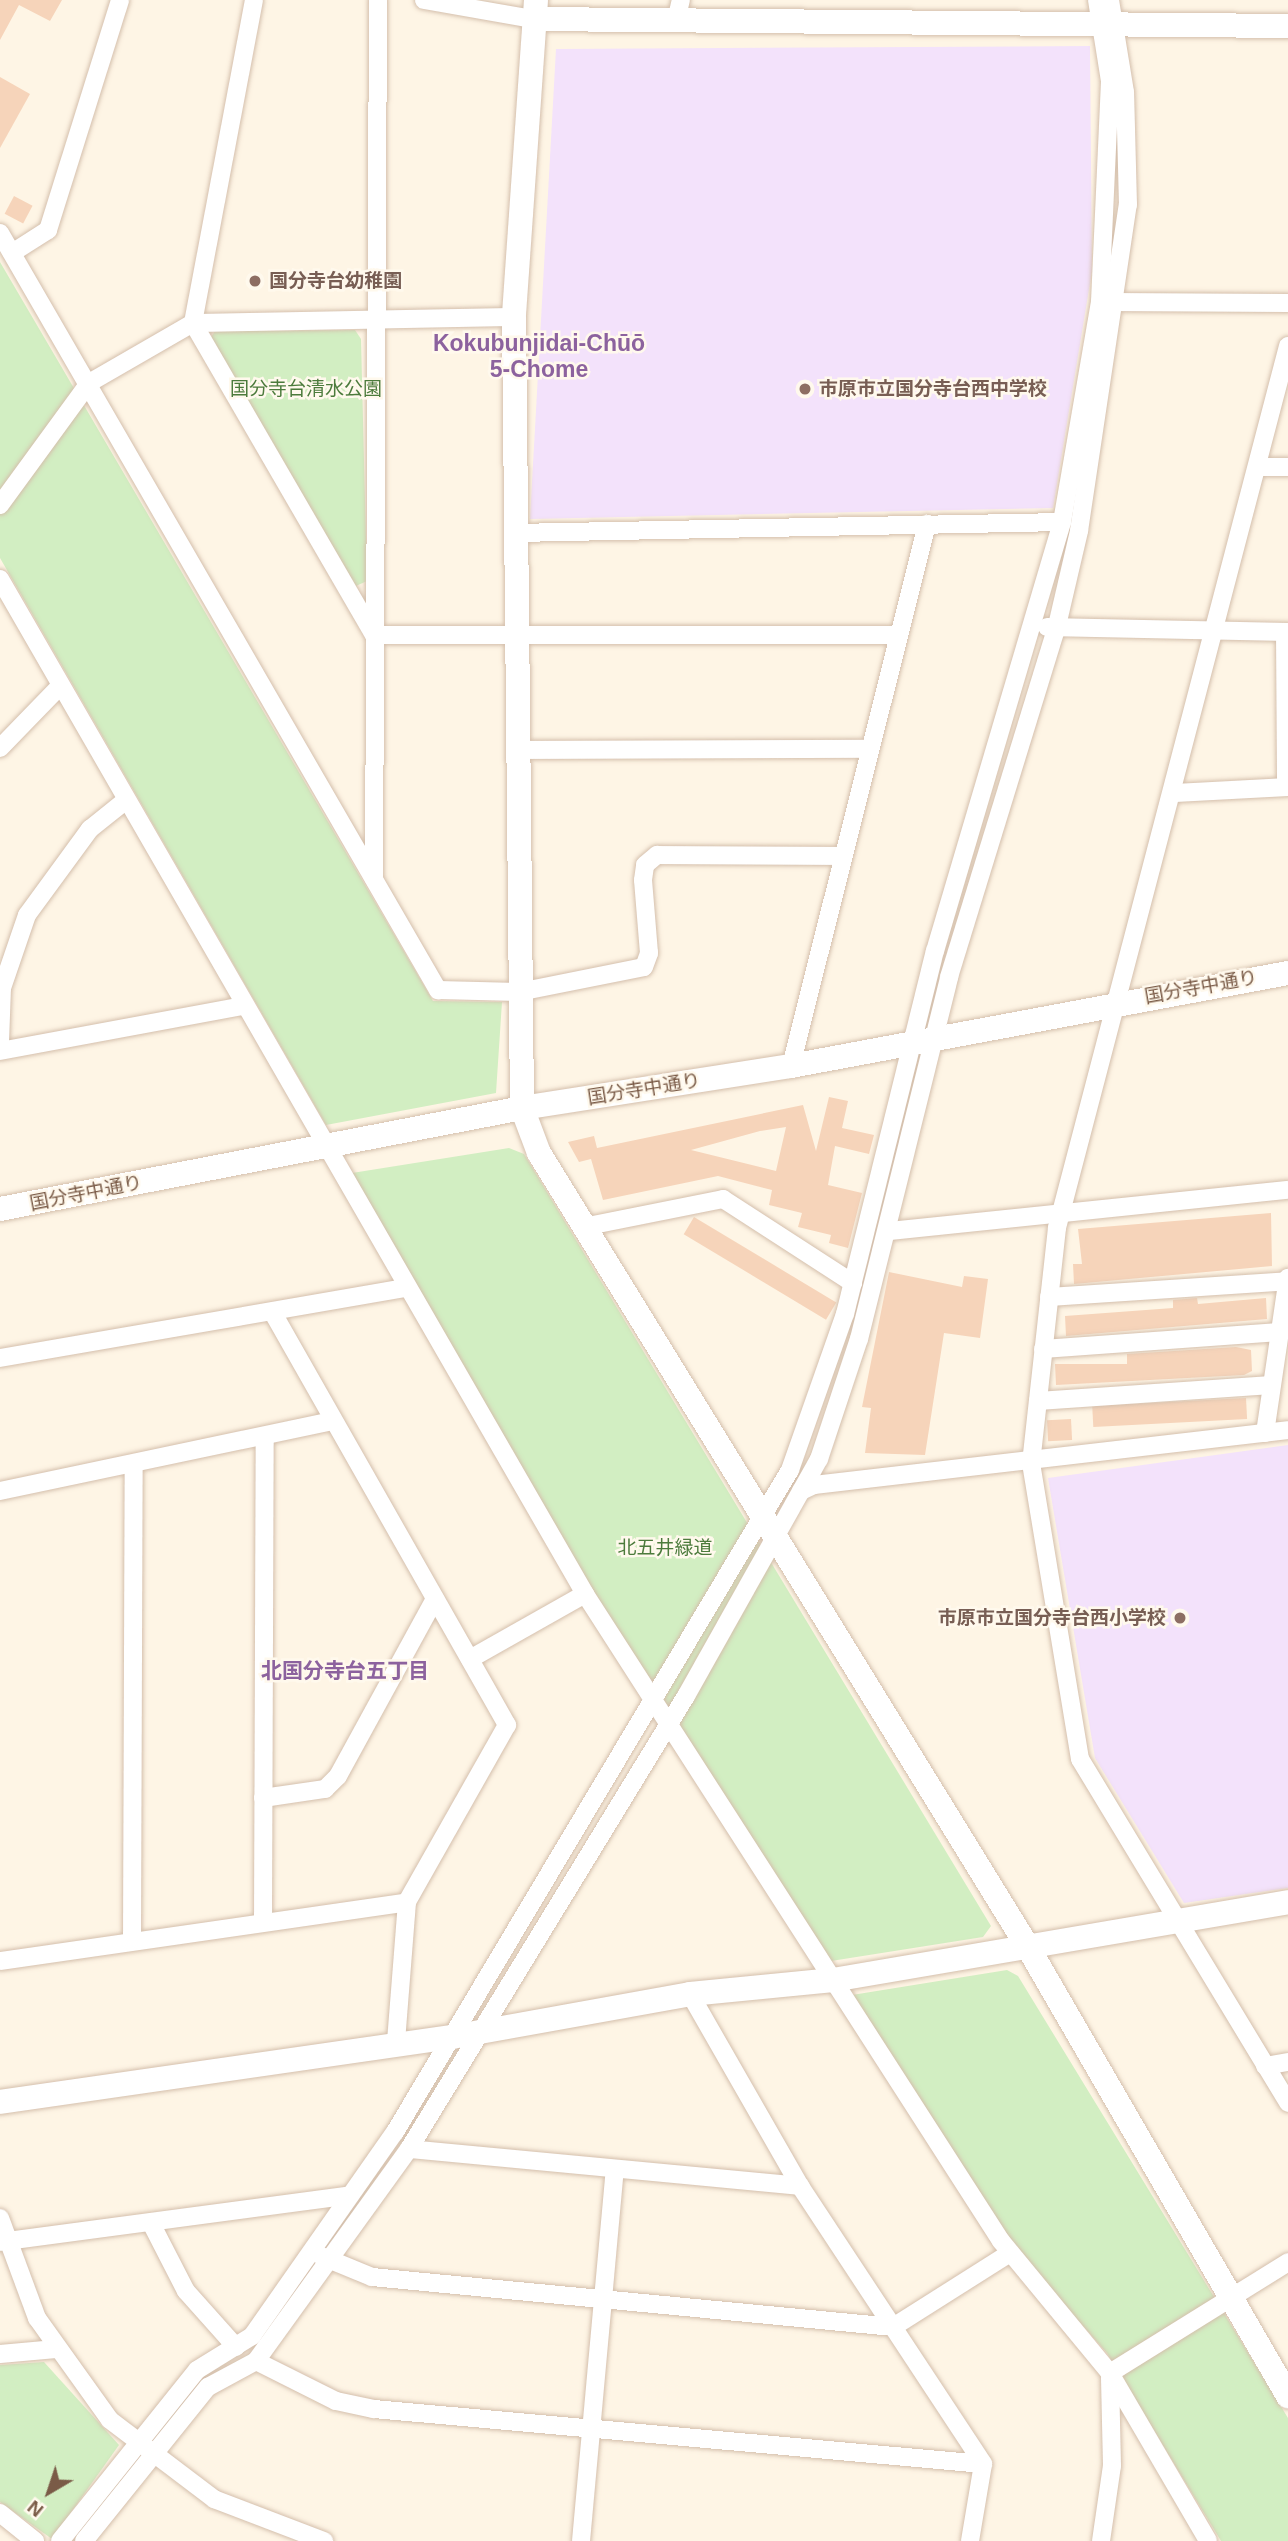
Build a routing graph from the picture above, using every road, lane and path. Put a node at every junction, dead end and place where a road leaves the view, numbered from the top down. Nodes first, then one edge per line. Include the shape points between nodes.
1 (120, 0) edge
2 (254, 0) edge
3 (378, 0) edge
4 (424, 0) edge
5 (1097, 0) edge
6 (1110, 0) edge
7 (535, 10) edge
8 (678, 10) edge
9 (1288, 26) edge
10 (1108, 27) junction
11 (0, 233) edge
12 (12, 253) junction
13 (1109, 302) junction
14 (1288, 303) edge
15 (374, 316) junction
16 (514, 317) junction
17 (193, 323) junction
18 (1288, 346) edge
19 (89, 383) junction
20 (1261, 467) junction
21 (1288, 467) edge
22 (0, 505) edge
23 (1062, 522) junction
24 (928, 524) junction
25 (515, 533) junction
26 (0, 579) edge
27 (1035, 624) junction
28 (1056, 630) junction
29 (1287, 632) edge
30 (1215, 633) junction
31 (374, 635) junction
32 (898, 635) junction
33 (514, 640) junction
34 (60, 686) junction
35 (0, 748) edge
36 (870, 749) junction
37 (517, 750) junction
38 (1287, 787) edge
39 (1175, 793) junction
40 (125, 801) junction
41 (841, 856) junction
42 (374, 883) junction
43 (1288, 972) edge
44 (519, 992) junction
45 (1114, 1002) junction
46 (243, 1006) junction
47 (924, 1040) junction
48 (0, 1042) edge
49 (0, 1051) edge
50 (791, 1066) junction
51 (522, 1108) junction
52 (328, 1147) junction
53 (1288, 1190) edge
54 (0, 1209) edge
55 (1063, 1211) junction
56 (583, 1227) junction
57 (889, 1231) junction
58 (1288, 1279) edge
59 (853, 1283) junction
60 (407, 1288) junction
61 (1049, 1297) junction
62 (273, 1313) junction
63 (1279, 1332) junction
64 (1043, 1349) junction
65 (0, 1358) edge
66 (1271, 1385) junction
67 (1038, 1401) junction
68 (332, 1421) junction
69 (1288, 1430) edge
70 (1265, 1433) junction
71 (265, 1438) junction
72 (1031, 1463) junction
73 (134, 1464) junction
74 (0, 1491) edge
75 (801, 1492) junction
76 (762, 1517) junction
77 (776, 1539) junction
78 (585, 1594) junction
79 (435, 1600) junction
80 (470, 1658) junction
81 (653, 1702) junction
82 (668, 1724) junction
83 (263, 1798) junction
84 (407, 1902) junction
85 (1288, 1902) edge
86 (1175, 1920) junction
87 (263, 1921) junction
88 (132, 1941) junction
89 (1029, 1949) junction
90 (0, 1961) edge
91 (833, 1980) junction
92 (690, 1993) junction
93 (484, 2030) junction
94 (452, 2037) junction
95 (396, 2043) junction
96 (1288, 2062) edge
97 (1265, 2066) junction
98 (0, 2102) edge
99 (1288, 2104) edge
100 (409, 2149) junction
101 (615, 2170) junction
102 (800, 2186) junction
103 (349, 2195) junction
104 (0, 2218) edge
105 (151, 2223) junction
106 (4, 2242) edge
107 (311, 2250) junction
108 (1010, 2253) junction
109 (330, 2262) junction
110 (1288, 2262) edge
111 (1232, 2296) junction
112 (604, 2298) junction
113 (893, 2327) junction
114 (236, 2347) junction
115 (56, 2349) junction
116 (0, 2354) edge
117 (256, 2361) junction
118 (1110, 2373) junction
119 (1288, 2396) edge
120 (592, 2429) junction
121 (136, 2443) junction
122 (153, 2457) junction
123 (983, 2464) junction
124 (0, 2512) edge
125 (35, 2541) edge
126 (60, 2541) edge
127 (84, 2541) edge
128 (324, 2541) edge
129 (581, 2541) edge
130 (971, 2541) edge
131 (1101, 2541) edge
132 (1208, 2541) edge

1 - 12 street via 48,230
2 - 17 street
3 - 15 street
4 - 7 street
5 - 10 street
6 - 10 street
7 - 8 street
7 - 16 street
8 - 10 street
9 - 10 street
10 - 13 street
11 - 12 street
12 - 19 street
13 - 14 street
13 - 23 street
13 - 28 street
15 - 16 street
15 - 17 street
15 - 31 street
16 - 25 street
17 - 19 street
17 - 31 street
18 - 20 street
19 - 22 street
19 - 42 street
20 - 21 street
20 - 30 street
23 - 24 street
23 - 27 street
24 - 25 street
24 - 32 street
25 - 33 street
26 - 34 street
27 - 28 street
27 - 47 street
28 - 30 street
28 - 47 street
29 - 30 street
29 - 38 street
30 - 39 street
31 - 33 street
31 - 42 street
32 - 33 street
32 - 36 street
33 - 37 street
34 - 35 street
34 - 40 street
36 - 37 street
36 - 41 street
37 - 44 street
38 - 39 street
39 - 45 street
40 - 46 street
40 - 48 street via 90,829 27,915 2,988
41 - 44 street via 657,855 645,865 643,880 649,953 643,968
41 - 50 street
42 - 44 street via 438,990
43 - 45 street, 国分寺中通り
44 - 51 street
45 - 47 street, 国分寺中通り
45 - 55 street
46 - 49 street
46 - 52 street
47 - 50 street, 国分寺中通り
47 - 57 street
47 - 59 street
50 - 51 street, 国分寺中通り
51 - 52 street, 国分寺中通り
51 - 56 street via 538,1153
52 - 54 street, 国分寺中通り
52 - 60 street
53 - 55 street
55 - 57 street
55 - 61 street
56 - 59 street via 723,1199
56 - 76 street
57 - 75 street via 819,1458
58 - 61 street
58 - 63 street
59 - 76 street via 800,1447
60 - 62 street
60 - 78 street
61 - 64 street
62 - 65 street
62 - 68 street
63 - 64 street
63 - 66 street
64 - 67 street
66 - 67 street
66 - 70 street
67 - 72 street
68 - 71 street
68 - 79 street
69 - 70 street
70 - 72 street
71 - 73 street
71 - 83 street
72 - 75 street via 814,1485
72 - 86 street via 1080,1759
73 - 74 street
73 - 88 street
75 - 77 street
76 - 77 street
76 - 81 street
77 - 82 street
77 - 89 street
78 - 80 street
78 - 81 street
79 - 80 street
79 - 83 street via 338,1776 325,1788
80 - 84 street via 508,1725
81 - 82 street
81 - 94 street
82 - 91 street
82 - 93 street
83 - 87 street
84 - 87 street
84 - 95 street
85 - 86 street
86 - 89 street
86 - 97 street
87 - 88 street
88 - 90 street
89 - 91 street
89 - 111 street
91 - 92 street
91 - 108 street
92 - 93 street
92 - 102 street
93 - 94 street
93 - 100 street
94 - 95 street
94 - 103 street
95 - 98 street
96 - 97 street
97 - 99 street
100 - 101 street
100 - 109 street
101 - 102 street
101 - 112 street
102 - 113 street
103 - 105 street
103 - 107 street
104 - 106 street
105 - 106 street
105 - 114 street via 186,2291
106 - 115 street
107 - 109 street
107 - 114 street via 252,2336
108 - 113 street
108 - 118 street
109 - 112 street via 372,2277
109 - 117 street
110 - 111 street
111 - 118 street
111 - 119 street
112 - 113 street
112 - 120 street
113 - 123 street
114 - 121 street via 197,2370
115 - 116 street
115 - 121 street
117 - 120 street via 336,2401 374,2409
117 - 122 street via 208,2386
118 - 131 street via 1112,2466
118 - 132 street
120 - 123 street
120 - 129 street
121 - 122 street
121 - 126 street
122 - 127 street
122 - 128 street via 247,2515
123 - 130 street
124 - 125 street

